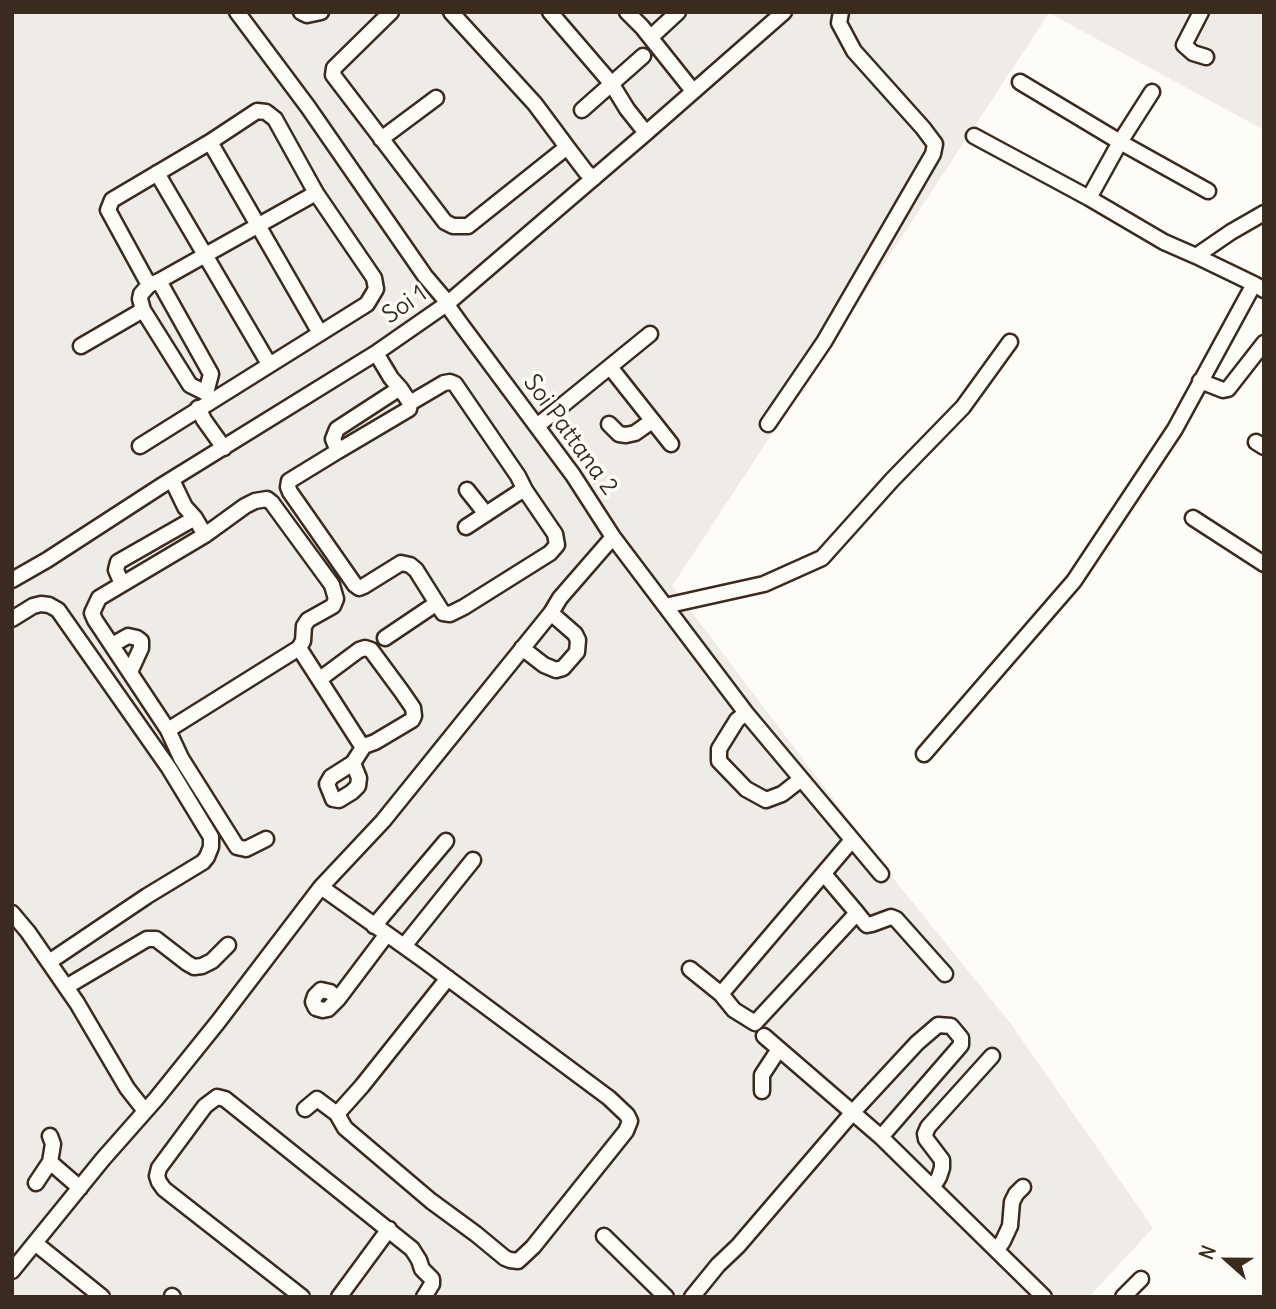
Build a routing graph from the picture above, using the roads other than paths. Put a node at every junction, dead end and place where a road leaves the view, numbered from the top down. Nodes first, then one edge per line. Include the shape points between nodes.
1 (237, 12) edge
2 (301, 12) edge
3 (321, 12) edge
4 (391, 12) edge
5 (451, 12) edge
6 (550, 12) edge
7 (627, 12) edge
8 (678, 12) edge
9 (784, 12) edge
10 (841, 12) edge
11 (1201, 12) edge
12 (651, 37) junction
13 (643, 56) dead end
14 (1206, 57) dead end
15 (1020, 82) dead end
16 (611, 83) junction
17 (693, 91) junction
18 (1152, 92) dead end
19 (436, 98) dead end
20 (582, 110) dead end
21 (646, 133) junction
22 (974, 136) dead end
23 (381, 139) junction
24 (210, 142) junction
25 (1120, 142) junction
26 (567, 146) junction
27 (157, 173) junction
28 (594, 178) junction
29 (1208, 191) dead end
30 (316, 193) junction
31 (1088, 198) junction
32 (1264, 213) edge
33 (258, 225) junction
34 (204, 255) junction
35 (1196, 256) junction
36 (154, 283) junction
37 (1259, 287) edge
38 (448, 303) junction
39 (143, 310) junction
40 (320, 333) junction
41 (650, 334) dead end
42 (1010, 342) dead end
43 (1264, 343) edge
44 (81, 346) dead end
45 (376, 353) junction
46 (269, 364) junction
47 (610, 367) junction
48 (1200, 381) junction
49 (400, 388) junction
50 (205, 401) junction
51 (410, 403) junction
52 (652, 421) junction
53 (609, 424) dead end
54 (768, 424) dead end
55 (537, 426) junction
56 (671, 444) dead end
57 (140, 446) dead end
58 (224, 448) junction
59 (338, 451) junction
60 (172, 480) junction
61 (525, 489) junction
62 (467, 490) dead end
63 (486, 514) junction
64 (1193, 517) dead end
65 (195, 518) junction
66 (466, 527) dead end
67 (205, 536) junction
68 (613, 537) junction
69 (1264, 564) edge
70 (12, 580) edge
71 (122, 584) junction
72 (437, 603) junction
73 (665, 606) junction
74 (554, 616) junction
75 (12, 619) edge
76 (385, 638) dead end
77 (112, 645) junction
78 (299, 648) junction
79 (526, 652) junction
80 (130, 672) junction
81 (320, 679) junction
82 (746, 713) junction
83 (168, 730) junction
84 (364, 746) junction
85 (924, 754) dead end
86 (353, 763) dead end
87 (800, 780) junction
88 (266, 839) dead end
89 (446, 841) dead end
90 (844, 849) junction
91 (473, 860) dead end
92 (824, 874) junction
93 (881, 874) dead end
94 (326, 890) junction
95 (857, 912) junction
96 (12, 913) edge
97 (381, 930) junction
98 (228, 945) dead end
99 (404, 946) junction
100 (49, 962) junction
101 (690, 969) dead end
102 (945, 974) dead end
103 (448, 978) junction
104 (66, 987) junction
105 (721, 994) junction
106 (338, 999) dead end
107 (764, 1036) dead end
108 (779, 1049) junction
109 (992, 1056) dead end
110 (762, 1091) dead end
111 (142, 1107) junction
112 (305, 1110) dead end
113 (853, 1112) junction
114 (337, 1114) junction
115 (50, 1136) dead end
116 (881, 1138) junction
117 (55, 1166) junction
118 (36, 1183) dead end
119 (76, 1184) junction
120 (933, 1187) junction
121 (1023, 1187) dead end
122 (388, 1230) junction
123 (604, 1236) dead end
124 (35, 1243) junction
125 (996, 1250) junction
126 (12, 1271) edge
127 (1142, 1279) dead end
128 (1035, 1294) edge
129 (102, 1297) edge
130 (302, 1297) edge
131 (340, 1297) edge
132 (424, 1297) edge
133 (666, 1297) edge
134 (692, 1297) edge
135 (1123, 1297) edge

1 - 38 street, Soi Pattana 2
2 - 3 street
4 - 23 street via 334,68 333,75
5 - 26 street
6 - 16 street
7 - 12 street
8 - 12 street
9 - 17 street, Soi 1
10 - 54 street via 839,23 854,51 935,144 824,342
11 - 14 street via 1184,45
12 - 17 street
13 - 16 street
15 - 25 street
16 - 20 street
16 - 21 street
17 - 21 street, Soi 1
18 - 25 street
19 - 23 street
21 - 28 street, Soi 1
22 - 31 street
23 - 26 street via 445,222 453,226 468,226
24 - 27 street
24 - 30 street via 257,111 266,112 275,119
24 - 33 street
25 - 29 street
25 - 31 street
26 - 28 street
27 - 34 street
27 - 36 street via 112,200 108,210
28 - 38 street, Soi 1
30 - 33 street
30 - 40 street via 374,278 376,289 367,304
31 - 35 street
32 - 35 street
33 - 34 street
33 - 40 street
34 - 36 street
34 - 46 street
35 - 37 street
36 - 39 street via 141,294
36 - 50 street via 211,374
37 - 48 street
38 - 45 street, Soi 1
38 - 55 street, Soi Pattana 2
39 - 44 street
39 - 50 street
40 - 46 street
41 - 47 street
42 - 73 street via 963,407 822,558 764,584
43 - 48 street via 1228,389
45 - 49 street
45 - 58 street, Soi 1
46 - 50 street
47 - 52 street
47 - 55 street
48 - 85 street via 1175,429 1074,581
49 - 51 street
49 - 59 street via 337,429 333,439
50 - 57 street
50 - 58 street via 211,431
51 - 59 street via 402,414
51 - 61 street via 444,383 455,384
52 - 53 street via 626,435
52 - 56 street
55 - 68 street, Soi Pattana 2
58 - 60 street, Soi 1
59 - 72 street via 289,481 290,492 355,586 406,564 416,570
60 - 65 street
60 - 70 street, Soi 1
61 - 63 street
61 - 72 street via 555,534 557,545 450,614 443,613
62 - 63 street
63 - 66 street
64 - 69 street
65 - 67 street
65 - 71 street via 118,562
67 - 71 street
67 - 78 street via 255,501 272,503 335,592 333,606 304,626
68 - 73 street, Soi Pattana 2
68 - 74 street via 560,598
71 - 77 street via 99,598 92,613
72 - 76 street
73 - 82 street, Soi Pattana 2
74 - 79 street
74 - 79 street via 575,634 577,652 556,670
75 - 100 street via 41,604 58,610 169,768 211,837 202,862
77 - 80 street
77 - 80 street via 128,636 141,641
78 - 81 street
78 - 83 street
79 - 94 street
80 - 83 street
81 - 84 street
81 - 84 street via 365,648 407,700 415,714 412,720
82 - 87 street, Soi Pattana 2
82 - 87 street via 719,749 719,761 746,789 766,800
83 - 88 street via 237,847 246,849
84 - 86 street
87 - 90 street, Soi Pattana 2
89 - 97 street
90 - 92 street
90 - 93 street, Soi Pattana 2
91 - 99 street
92 - 95 street
92 - 105 street
94 - 97 street
94 - 111 street
95 - 102 street via 867,925 896,919
95 - 105 street via 755,1023 734,1010
96 - 100 street
97 - 99 street
97 - 106 street
98 - 104 street via 212,961 194,967 156,939 147,939
99 - 103 street
100 - 104 street
101 - 105 street
103 - 114 street
103 - 114 street via 609,1098 630,1121 626,1132 533,1247 518,1261 505,1258 345,1128
104 - 111 street
107 - 108 street
108 - 110 street via 762,1075
108 - 113 street
109 - 120 street via 928,1127 926,1139 942,1160
111 - 119 street
112 - 114 street via 317,1099
113 - 116 street
113 - 116 street via 917,1042 938,1025 951,1026 961,1045
113 - 134 street
115 - 117 street
116 - 120 street
117 - 118 street
117 - 119 street
119 - 124 street
120 - 125 street
121 - 125 street via 1012,1202 1010,1226
122 - 130 street via 225,1099 210,1101 159,1168 159,1182
122 - 131 street
122 - 132 street via 412,1249 432,1279
123 - 133 street
124 - 126 street
124 - 129 street
125 - 128 street
127 - 135 street

